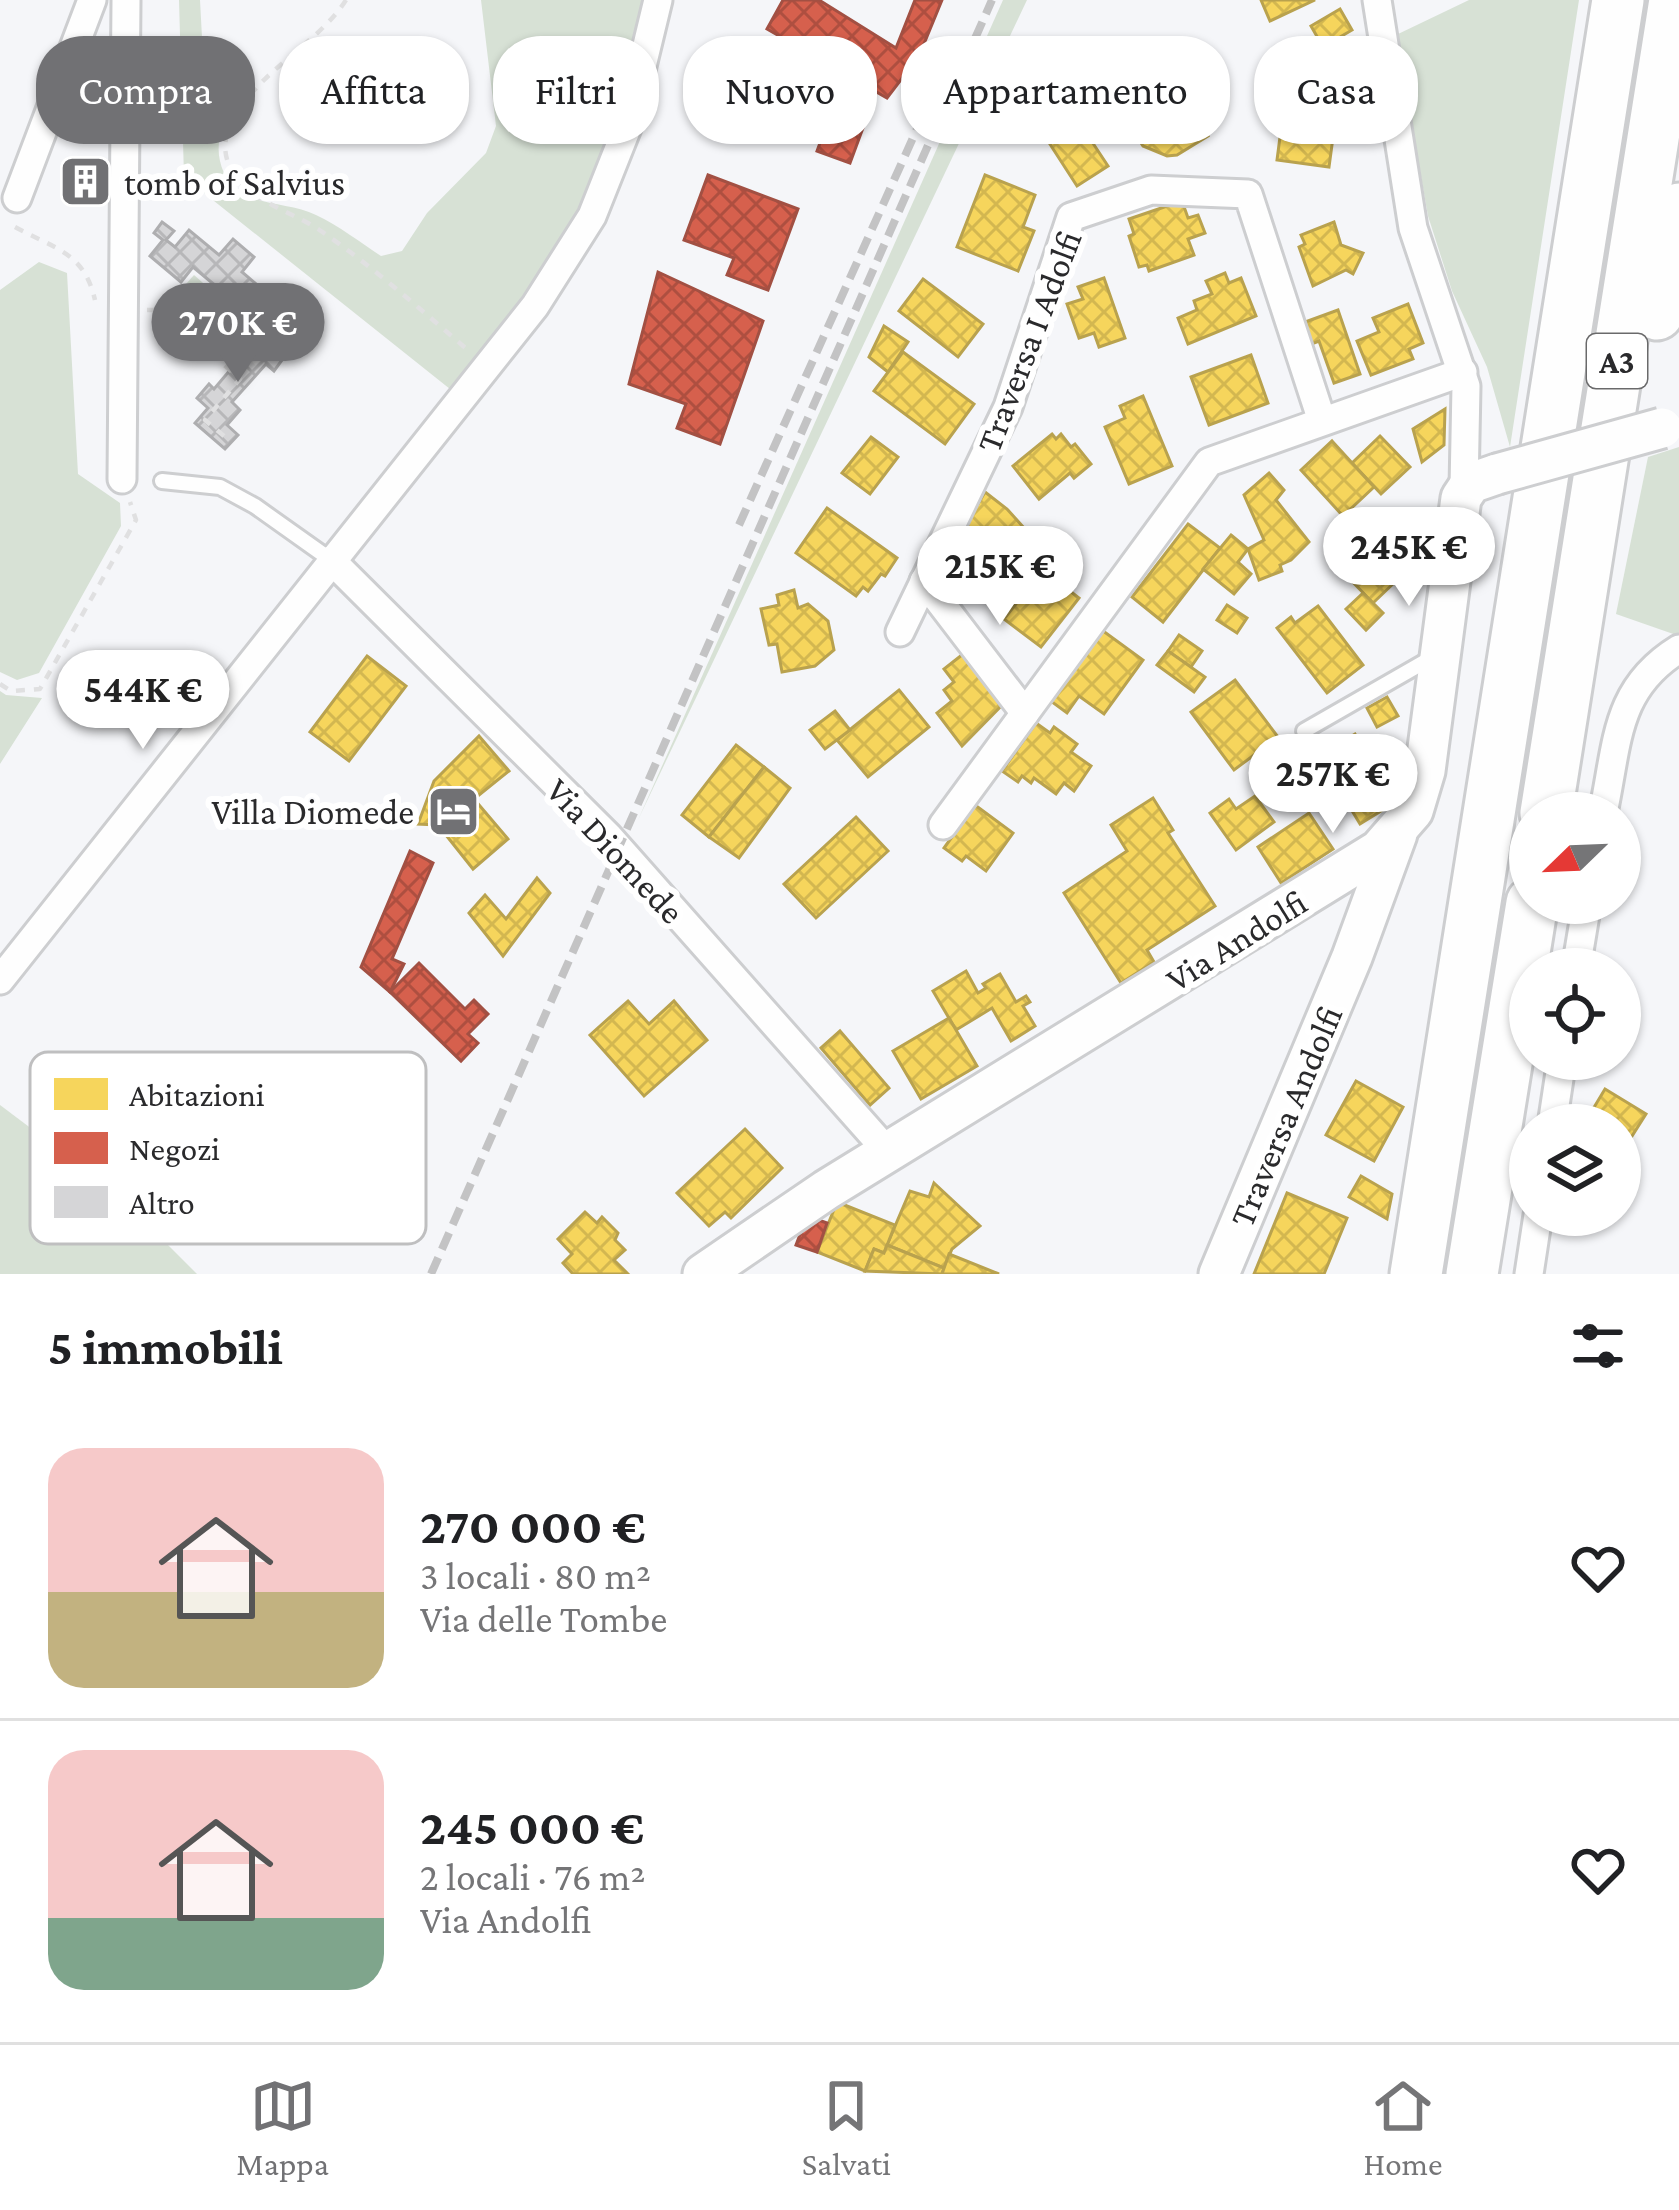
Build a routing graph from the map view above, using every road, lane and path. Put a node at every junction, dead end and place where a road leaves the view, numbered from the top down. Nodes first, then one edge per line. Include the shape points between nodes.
1 (92, 0) edge
2 (126, 0) edge
3 (346, 0) edge
4 (658, 0) edge
5 (1377, 0) edge
6 (1590, 0) edge
7 (1618, 0) edge
8 (1675, 0) edge
9 (8, 208) edge
10 (1679, 209) edge
11 (1576, 262) junction
12 (96, 302) dead end
13 (149, 310) dead end
14 (274, 340) dead end
15 (237, 350) junction
16 (487, 367) junction
17 (1463, 372) junction
18 (1322, 421) junction
19 (1671, 425) edge
20 (224, 436) dead end
21 (122, 479) joint
22 (162, 481) dead end
23 (1481, 481) junction
24 (140, 508) dead end
25 (136, 520) junction
26 (331, 560) junction
27 (925, 581) junction
28 (899, 632) dead end
29 (1679, 649) edge
30 (1443, 651) junction
31 (0, 684) edge
32 (1025, 713) junction
33 (1560, 722) junction
34 (1304, 731) dead end
35 (1549, 792) edge
36 (1608, 792) edge
37 (944, 825) dead end
38 (1396, 834) junction
39 (1314, 892) junction
40 (1529, 924) edge
41 (1352, 957) junction
42 (0, 980) edge
43 (887, 1152) junction
44 (1535, 1236) edge
45 (703, 1274) edge
46 (1219, 1274) edge
47 (1416, 1274) edge
48 (1472, 1274) edge
49 (1529, 1274) edge

1 - 9 street
2 - 21 street
3 - 16 path via 247,102 226,140 228,167
4 - 16 street via 627,128 592,216
5 - 17 street via 1413,229
6 - 11 highway
7 - 11 highway, A3
8 - 33 highway, A3
9 - 12 path via 79,261
10 - 33 highway via 1600,604
11 - 47 highway, A3
13 - 15 path via 191,340 206,322
14 - 15 path via 253,364
15 - 20 path via 224,365 240,379 206,419
16 - 26 street
17 - 18 street
17 - 23 street
18 - 27 street, Traversa I Adolfi via 1248,194 1151,190 1071,217 1008,407
18 - 32 street via 1209,462
19 - 23 street, bridge
21 - 25 path
22 - 26 lane via 220,487
23 - 30 street, Via Andolfi via 1454,545
24 - 25 path
25 - 31 path via 40,689
26 - 42 street
26 - 43 street, Via Diomede via 608,836
27 - 28 street, Traversa I Adolfi
27 - 32 street
29 - 36 street via 1636,686
30 - 34 lane
30 - 38 street, Via Andolfi via 1422,784
32 - 37 street
33 - 35 highway, A3
38 - 39 street, Via Andolfi
38 - 41 street, Traversa Andolfi
39 - 41 street via 1337,906
39 - 43 street, Via Andolfi
40 - 48 highway
41 - 46 street, Traversa Andolfi
43 - 45 street, Via Andolfi
44 - 49 street

